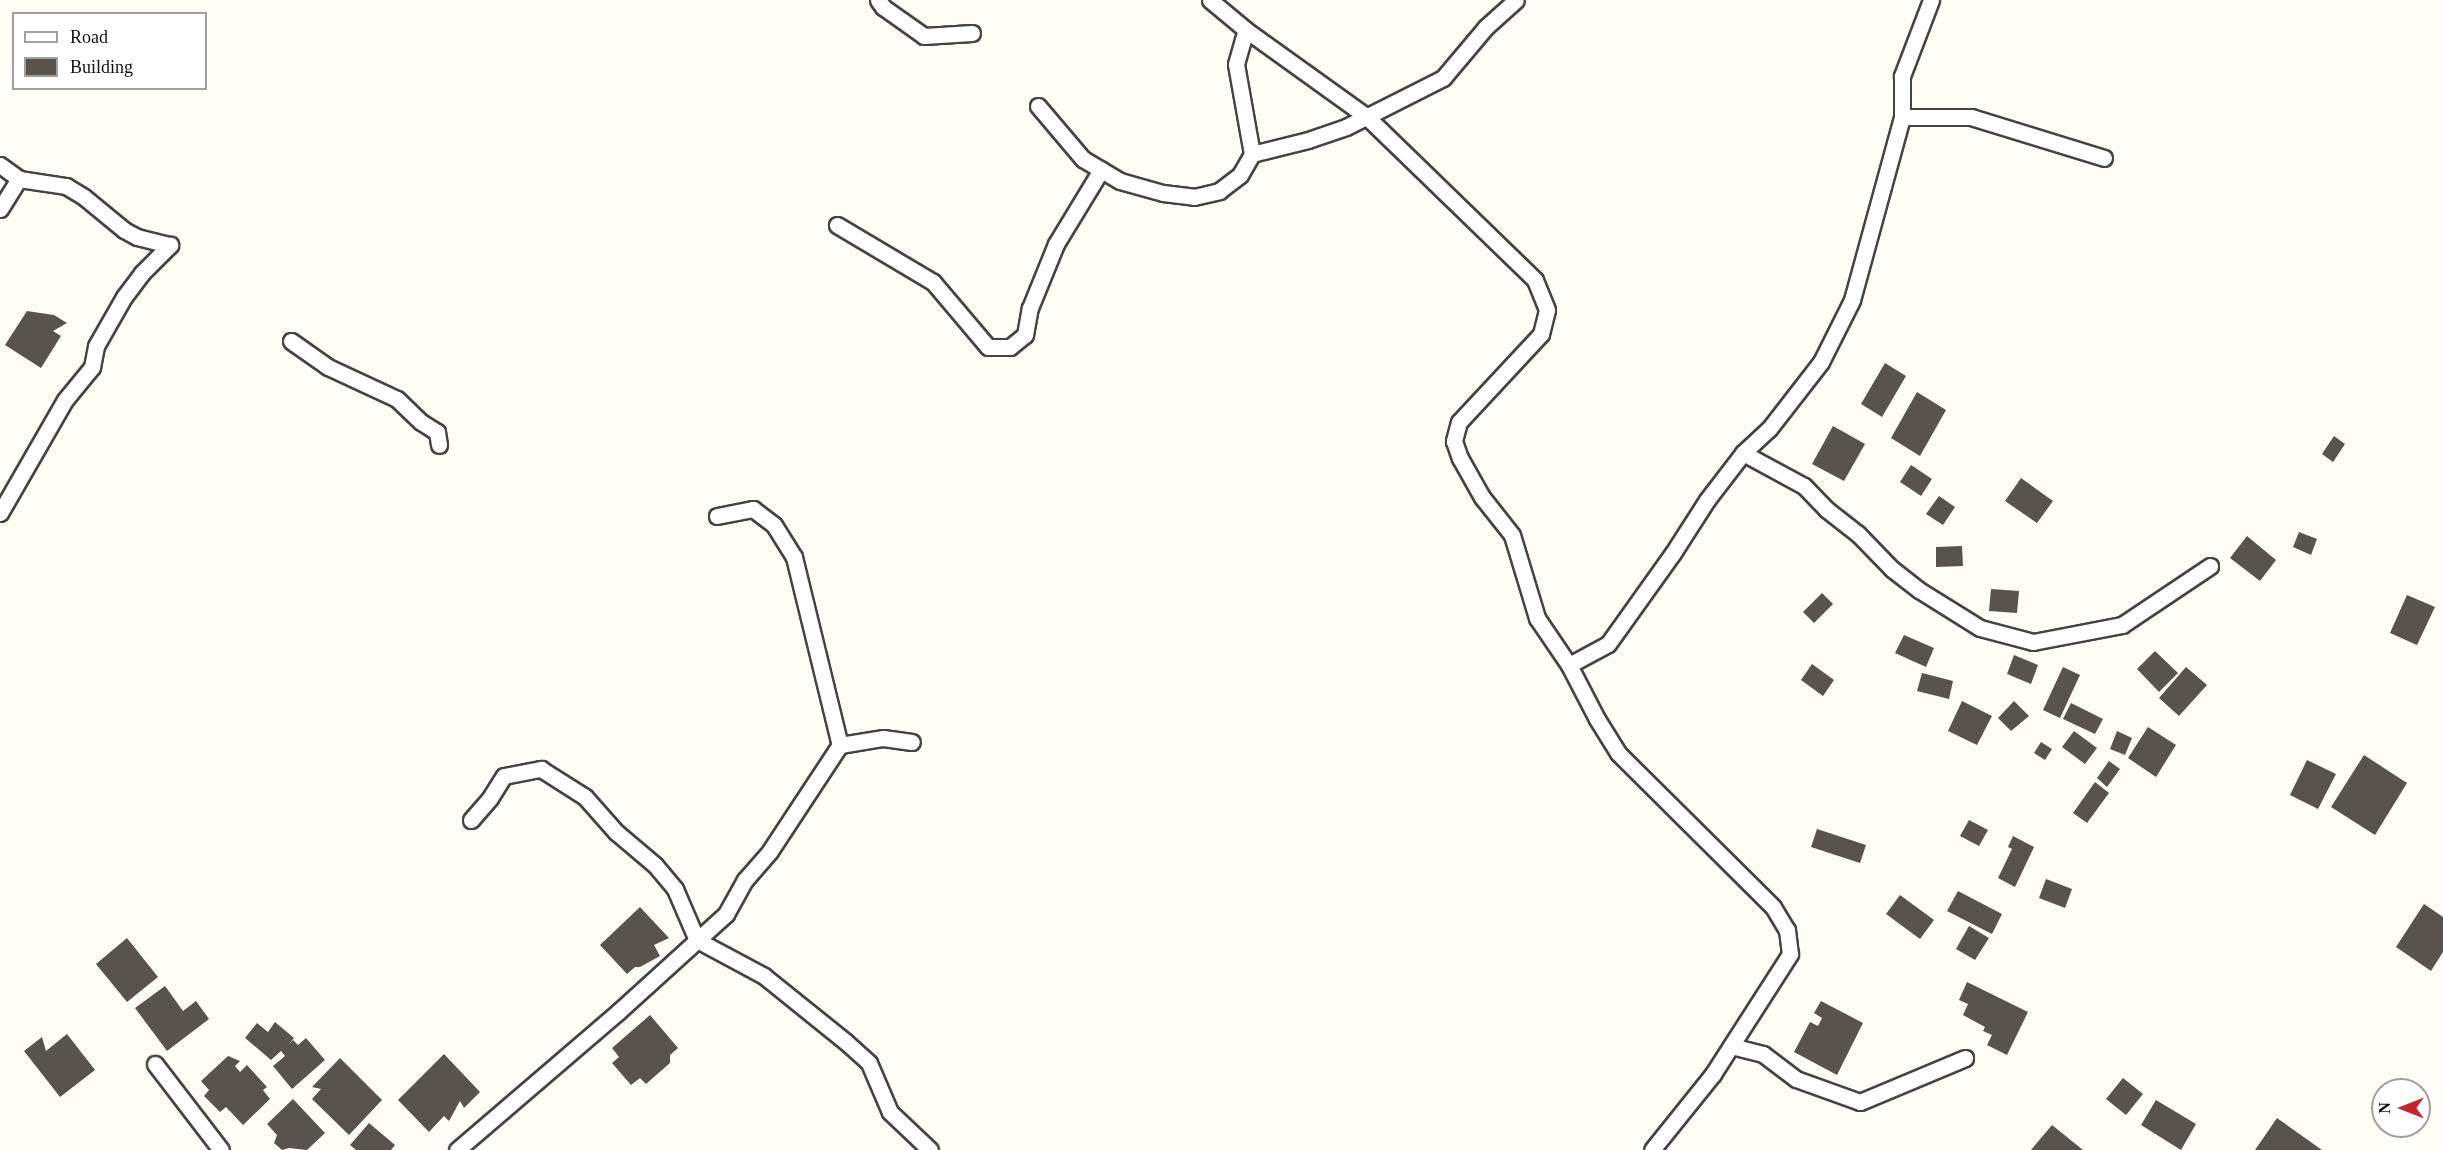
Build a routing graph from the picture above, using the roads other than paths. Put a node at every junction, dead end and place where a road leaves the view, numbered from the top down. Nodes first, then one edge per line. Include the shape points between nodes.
1 (878, 0) edge
2 (1210, 0) edge
3 (1516, 0) edge
4 (1931, 0) edge
5 (1246, 30) junction
6 (972, 33) dead end
7 (1038, 106) dead end
8 (1367, 117) junction
9 (1902, 117) junction
10 (1252, 154) junction
11 (2104, 158) dead end
12 (0, 165) edge
13 (1101, 170) junction
14 (19, 180) junction
15 (0, 209) edge
16 (837, 225) dead end
17 (291, 341) dead end
18 (439, 444) dead end
19 (1743, 453) junction
20 (0, 513) edge
21 (717, 516) dead end
22 (2210, 566) dead end
23 (1569, 664) junction
24 (912, 742) dead end
25 (840, 745) junction
26 (471, 820) dead end
27 (697, 940) junction
28 (1731, 1046) junction
29 (1965, 1058) dead end
30 (155, 1064) dead end
31 (221, 1150) edge
32 (457, 1150) edge
33 (930, 1150) edge
34 (1652, 1150) edge

1 - 6 street via 924,36
2 - 5 street
3 - 8 street via 1486,27 1443,78
4 - 9 street via 1902,76
5 - 8 street
5 - 10 street via 1236,64
7 - 13 street via 1083,159
8 - 10 street via 1308,140
8 - 23 street via 1535,280 1547,310 1541,334 1459,422 1454,441 1482,497 1512,535 1537,618
9 - 11 street via 1971,117
9 - 19 street via 1852,300 1821,362 1769,429
10 - 13 street via 1240,175 1219,191 1194,197 1131,184
12 - 14 street
13 - 16 street via 1056,244 1030,308 1025,335 1010,347 988,347 933,282
14 - 15 street
14 - 20 street via 66,186 124,230 170,245 124,297 96,346 92,368 65,400
17 - 18 street via 328,368 397,399 437,432
19 - 22 street via 1804,486 1919,590 1980,628 2033,642 2122,625
19 - 23 street via 1608,644
21 - 25 street via 753,509 774,525 794,557
23 - 28 street via 1618,753 1773,907 1787,930 1791,954
24 - 25 street via 883,738
25 - 27 street via 770,851 745,880 726,914
26 - 27 street via 504,776 541,769 585,797 616,832 655,865 675,890
27 - 32 street
27 - 33 street via 764,976 846,1042 869,1063 890,1112
28 - 29 street via 1763,1054 1796,1079 1860,1102
28 - 34 street
30 - 31 street

